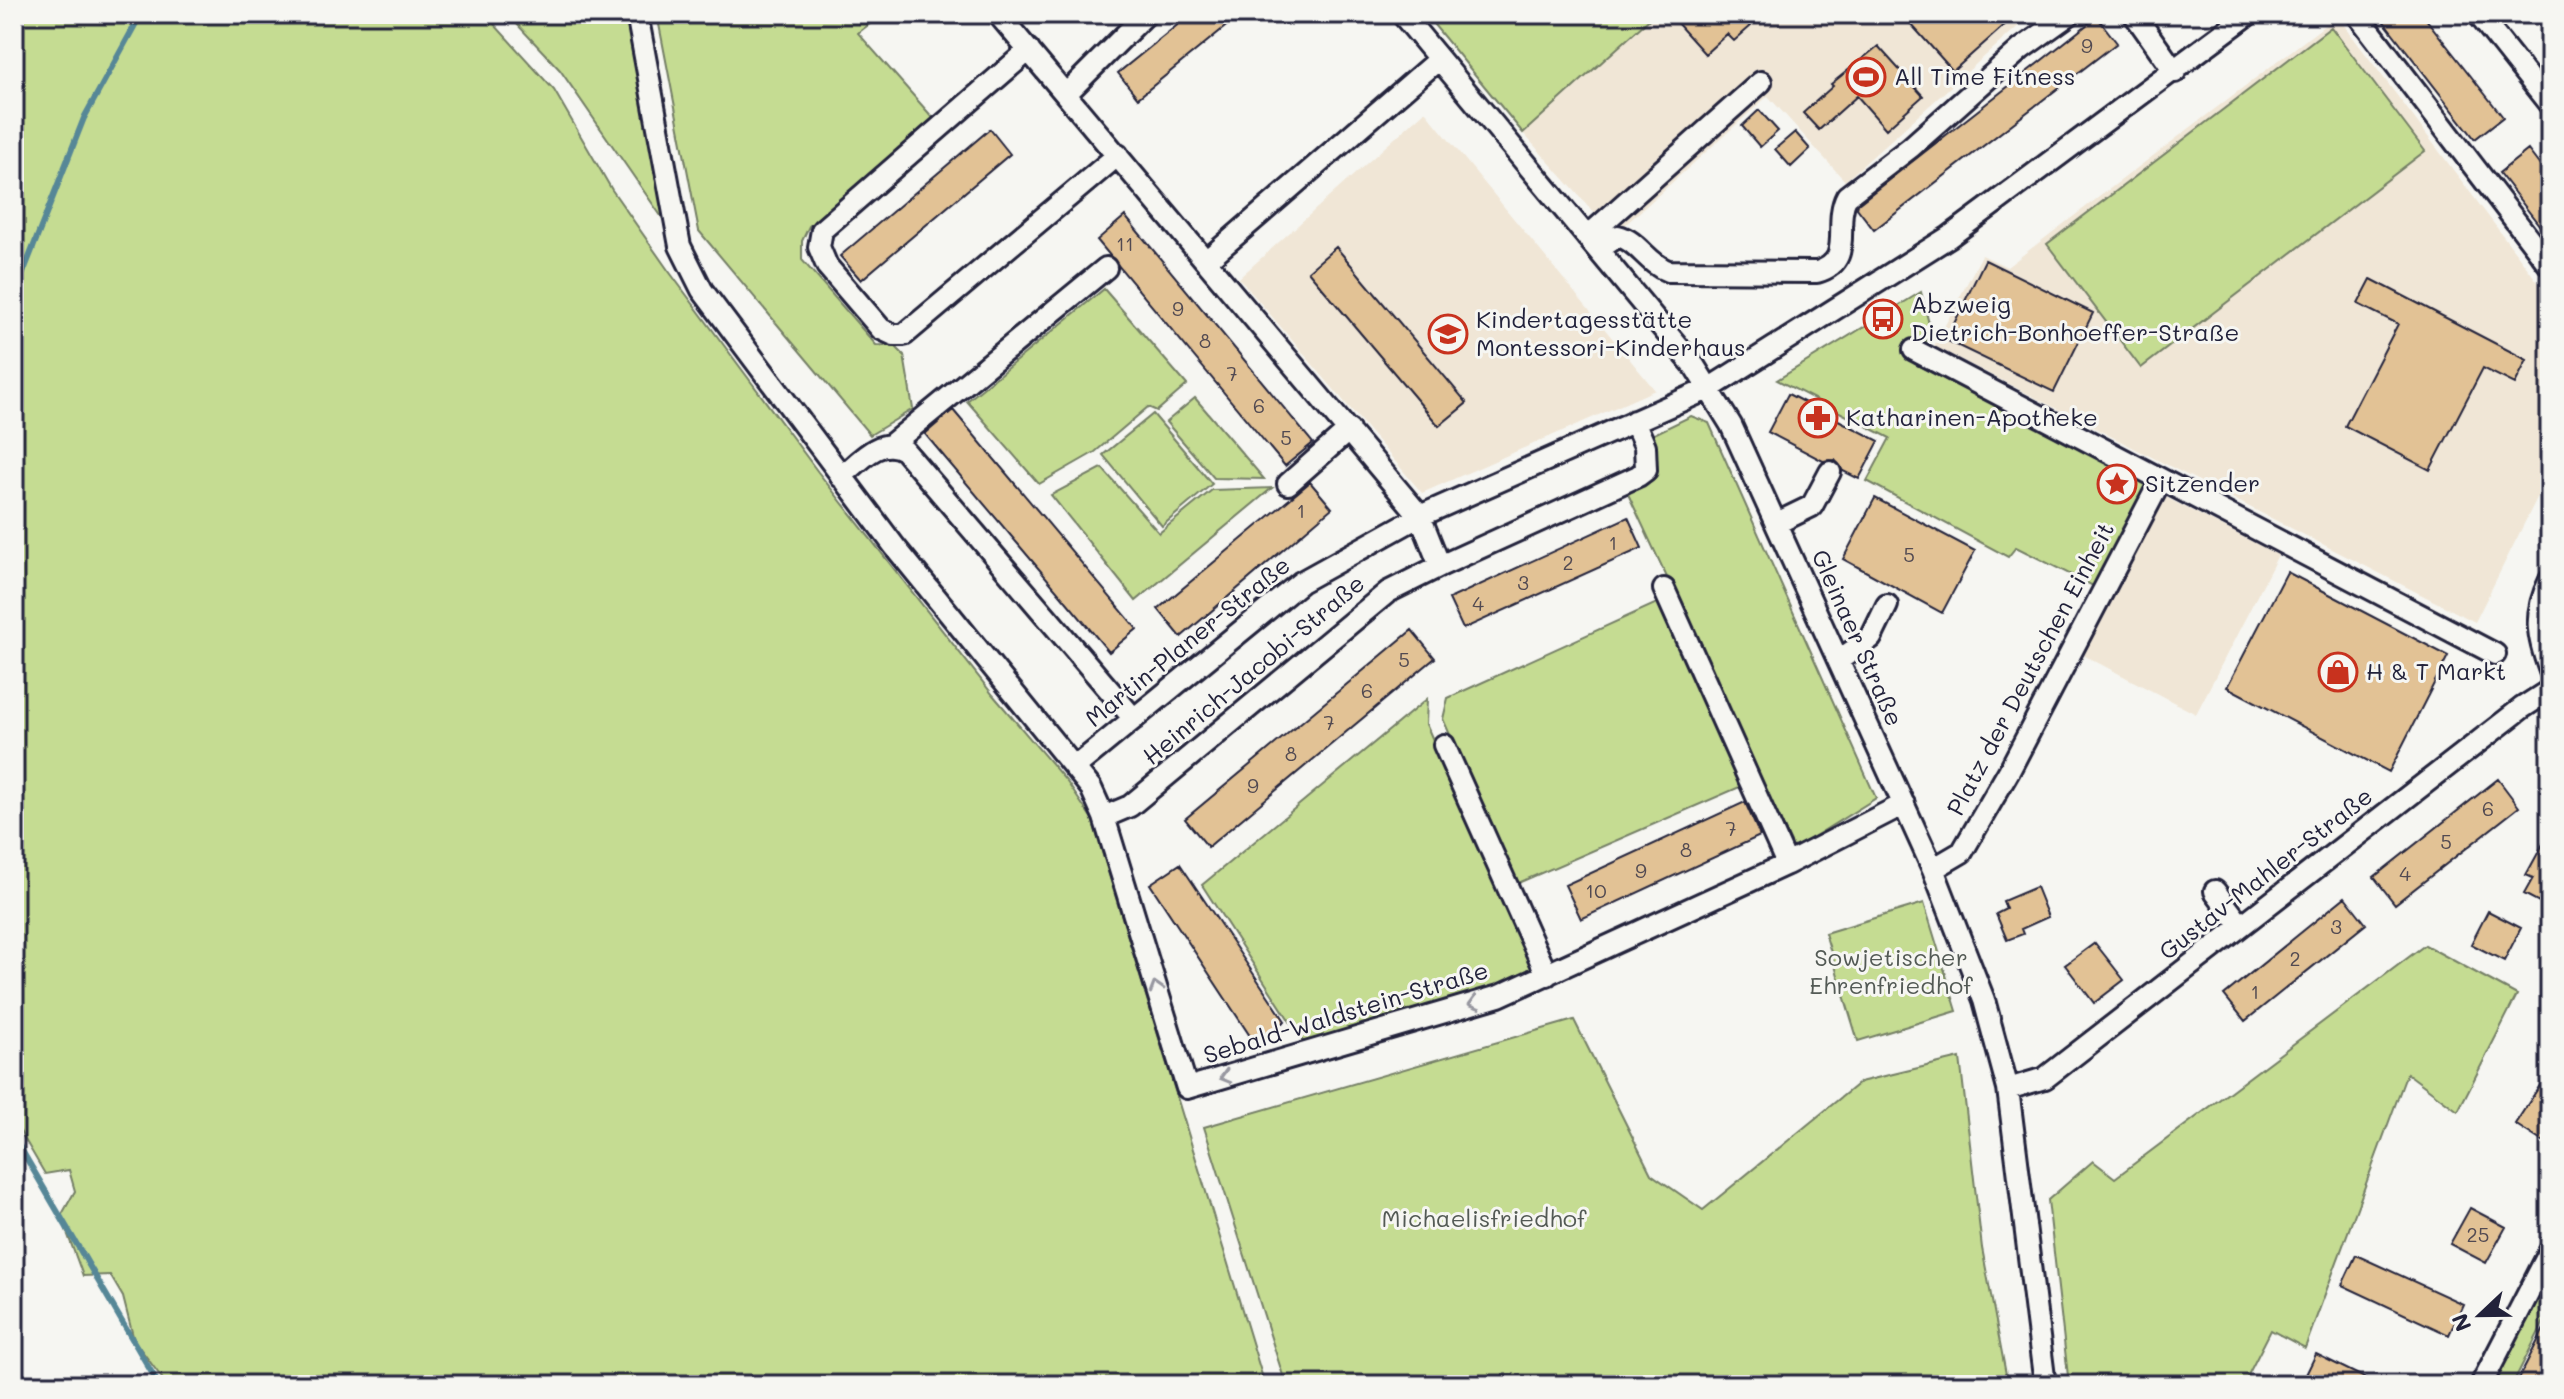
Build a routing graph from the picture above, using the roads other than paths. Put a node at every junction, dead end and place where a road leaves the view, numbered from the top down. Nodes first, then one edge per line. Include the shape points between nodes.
1 (637, 14) edge
2 (998, 14) edge
3 (1146, 14) edge
4 (1402, 14) edge
5 (2070, 14) edge
6 (2134, 14) edge
7 (2249, 14) edge
8 (2357, 14) edge
9 (2478, 14) edge
10 (1029, 50) junction
11 (1439, 59) junction
12 (2175, 72) junction
13 (1761, 82) dead end
14 (1066, 94) junction
15 (2549, 102) edge
16 (1118, 155) junction
17 (1592, 244) junction
18 (1206, 261) junction
19 (2550, 266) edge
20 (1106, 268) dead end
21 (1914, 350) dead end
22 (1710, 388) junction
23 (1634, 421) junction
24 (1349, 430) junction
25 (893, 443) junction
26 (1830, 472) dead end
27 (841, 477) junction
28 (2160, 482) junction
29 (1288, 484) dead end
30 (1420, 516) junction
31 (1777, 523) junction
32 (1440, 566) junction
33 (2550, 580) edge
34 (1664, 589) dead end
35 (1887, 605) dead end
36 (2495, 654) dead end
37 (1839, 660) junction
38 (2550, 671) edge
39 (2550, 690) edge
40 (1134, 719) junction
41 (1444, 745) dead end
42 (1075, 767) junction
43 (1904, 804) junction
44 (1104, 817) junction
45 (1787, 864) junction
46 (1933, 869) junction
47 (2215, 891) dead end
48 (2241, 926) junction
49 (1547, 975) junction
50 (2008, 1089) junction
51 (2550, 1251) edge
52 (2045, 1385) edge
53 (2481, 1385) edge

1 - 27 street, Sebald-Waldstein-Straße via 674,217 690,268
2 - 10 street
3 - 14 street
4 - 11 street, Gleinaer Straße
5 - 17 street via 1847,196 1840,255 1828,269 1668,271 1647,261 1626,238
6 - 12 street
7 - 12 street, Martin-Planer-Straße
8 - 19 street
9 - 15 street
10 - 14 street
10 - 16 street via 822,230 819,247 827,266 881,329 904,335
11 - 17 street, Gleinaer Straße
11 - 18 street
12 - 22 street, Martin-Planer-Straße via 1949,237
13 - 17 street
14 - 16 street
16 - 18 street
17 - 22 street, Gleinaer Straße
18 - 24 street
20 - 25 street
21 - 28 street
22 - 23 street, Martin-Planer-Straße
22 - 31 street, Gleinaer Straße
23 - 30 street, Martin-Planer-Straße
23 - 32 street, Heinrich-Jacobi-Straße via 1647,459 1646,470 1638,476
24 - 29 street
24 - 30 street
25 - 27 street
25 - 40 street
26 - 31 street via 1812,506
27 - 42 street, Sebald-Waldstein-Straße
28 - 36 street
28 - 46 street, Platz der Deutschen Einheit via 1962,852
30 - 32 street
30 - 40 street, Martin-Planer-Straße via 1301,582
31 - 37 street, Gleinaer Straße
32 - 44 street, Heinrich-Jacobi-Straße via 1388,592 1130,806
33 - 38 street via 2540,600 2537,629
34 - 45 street
35 - 37 street via 1871,638
37 - 43 street, Gleinaer Straße
39 - 48 street, Gustav-Mahler-Straße
40 - 42 street, Martin-Planer-Straße
41 - 49 street
42 - 44 street, Sebald-Waldstein-Straße
43 - 45 street, Sebald-Waldstein-Straße
43 - 46 street, Gleinaer Straße
49 -> 44 street, Sebald-Waldstein-Straße via 1499,996 1187,1088
45 - 49 street, Sebald-Waldstein-Straße
46 - 50 street, Gleinaer Straße via 1984,1000
47 - 48 street
48 - 50 street, Gustav-Mahler-Straße via 2045,1078
50 - 52 street, Gleinaer Straße
51 - 53 street

